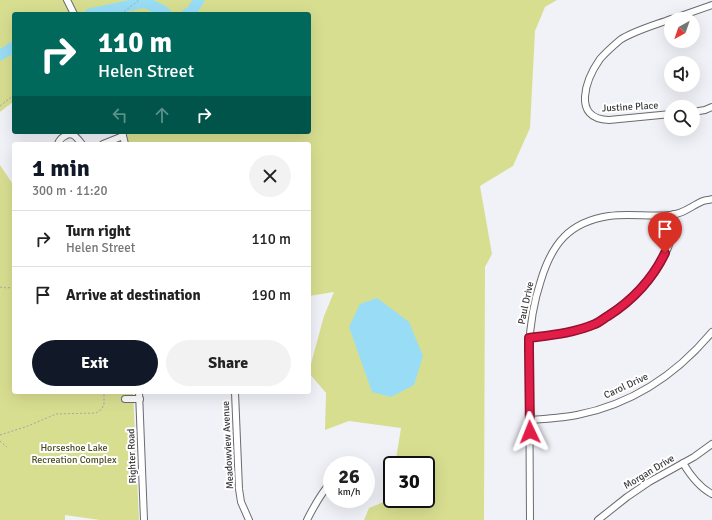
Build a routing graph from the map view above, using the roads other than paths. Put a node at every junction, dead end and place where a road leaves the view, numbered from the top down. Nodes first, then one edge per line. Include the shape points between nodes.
1 (68, 2) edge
2 (712, 5) edge
3 (73, 12) edge
4 (692, 12) edge
5 (664, 22) edge
6 (712, 107) edge
7 (700, 111) edge
8 (664, 115) edge
9 (72, 134) edge
10 (72, 134) edge
11 (122, 134) edge
12 (59, 142) edge
13 (80, 142) edge
14 (107, 142) edge
15 (712, 199) edge
16 (674, 214) junction
17 (712, 332) edge
18 (529, 338) junction
19 (139, 394) edge
20 (235, 394) edge
21 (140, 399) junction
22 (125, 400) dead end
23 (529, 420) junction
24 (712, 444) edge
25 (683, 463) junction
26 (323, 493) edge
27 (712, 494) edge
28 (144, 520) edge
29 (249, 520) edge
30 (307, 520) edge
31 (530, 520) edge
32 (598, 520) edge

1 - 3 street
2 - 4 street, Justine Place
5 - 8 street, Justine Place via 640,30 612,47 594,70 584,100 589,112 600,120
6 - 7 street
9 - 13 street
10 - 12 street via 66,135
11 - 14 street
15 - 16 street, Paul Drive via 682,213
16 - 18 street via 670,242 660,264 628,302 595,324 558,335
16 - 18 street, Paul Drive via 611,215 587,221 567,234 558,243 545,267 537,291
17 - 23 street, Carol Drive via 700,347 674,370 640,393 596,410 557,418
18 - 23 street, Paul Drive
19 - 21 street, Righter Road
20 - 29 street, Meadowview Avenue via 239,489
21 - 22 street
21 - 28 street, Righter Road
23 - 31 street, Paul Drive
24 - 25 street, Morgan Drive
25 - 27 street via 696,481
25 - 32 street, Morgan Drive via 627,496
26 - 30 street

